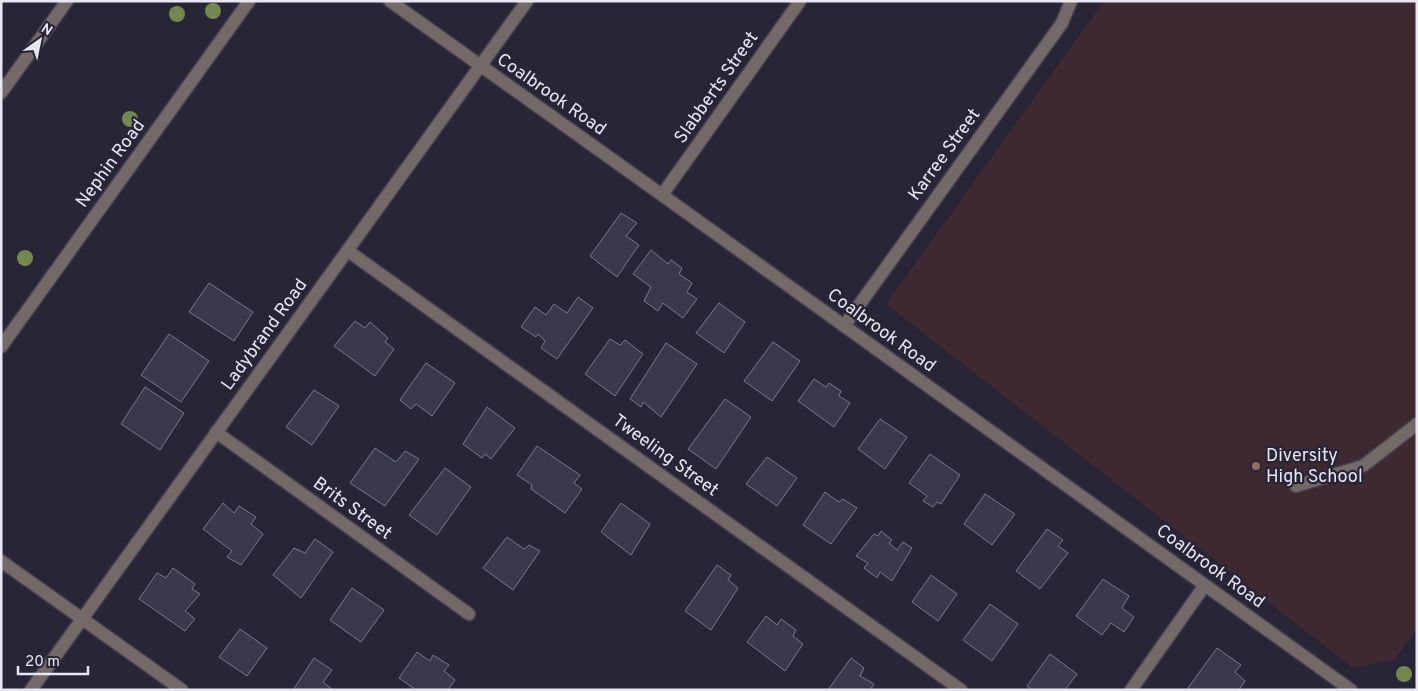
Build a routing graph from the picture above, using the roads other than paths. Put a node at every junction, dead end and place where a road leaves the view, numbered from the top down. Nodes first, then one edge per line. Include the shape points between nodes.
1 (250, 1) edge
2 (390, 1) edge
3 (527, 1) edge
4 (800, 1) edge
5 (1071, 1) edge
6 (63, 3) edge
7 (480, 67) junction
8 (1, 93) edge
9 (662, 195) junction
10 (348, 251) junction
11 (844, 326) junction
12 (1, 347) edge
13 (1417, 424) edge
14 (216, 432) junction
15 (1296, 486) dead end
16 (1, 561) edge
17 (1205, 585) junction
18 (469, 614) dead end
19 (83, 618) junction
20 (31, 690) edge
21 (182, 690) edge
22 (961, 690) edge
23 (1131, 690) edge
24 (1351, 690) edge

1 - 12 street, Nephin Road
2 - 7 street, Coalbrook Road
3 - 7 street, Ladybrand Road
4 - 9 street, Slabberts Street
5 - 11 street, Karree Street via 1062,23
6 - 8 street
7 - 9 street, Coalbrook Road
7 - 10 street, Ladybrand Road
9 - 11 street, Coalbrook Road
10 - 14 street, Ladybrand Road
10 - 22 street, Tweeling Street
11 - 17 street, Coalbrook Road
13 - 15 street via 1363,466
14 - 18 street, Brits Street
14 - 19 street, Ladybrand Road
16 - 19 street
17 - 23 street
17 - 24 street, Coalbrook Road
19 - 20 street, Ladybrand Road
19 - 21 street

